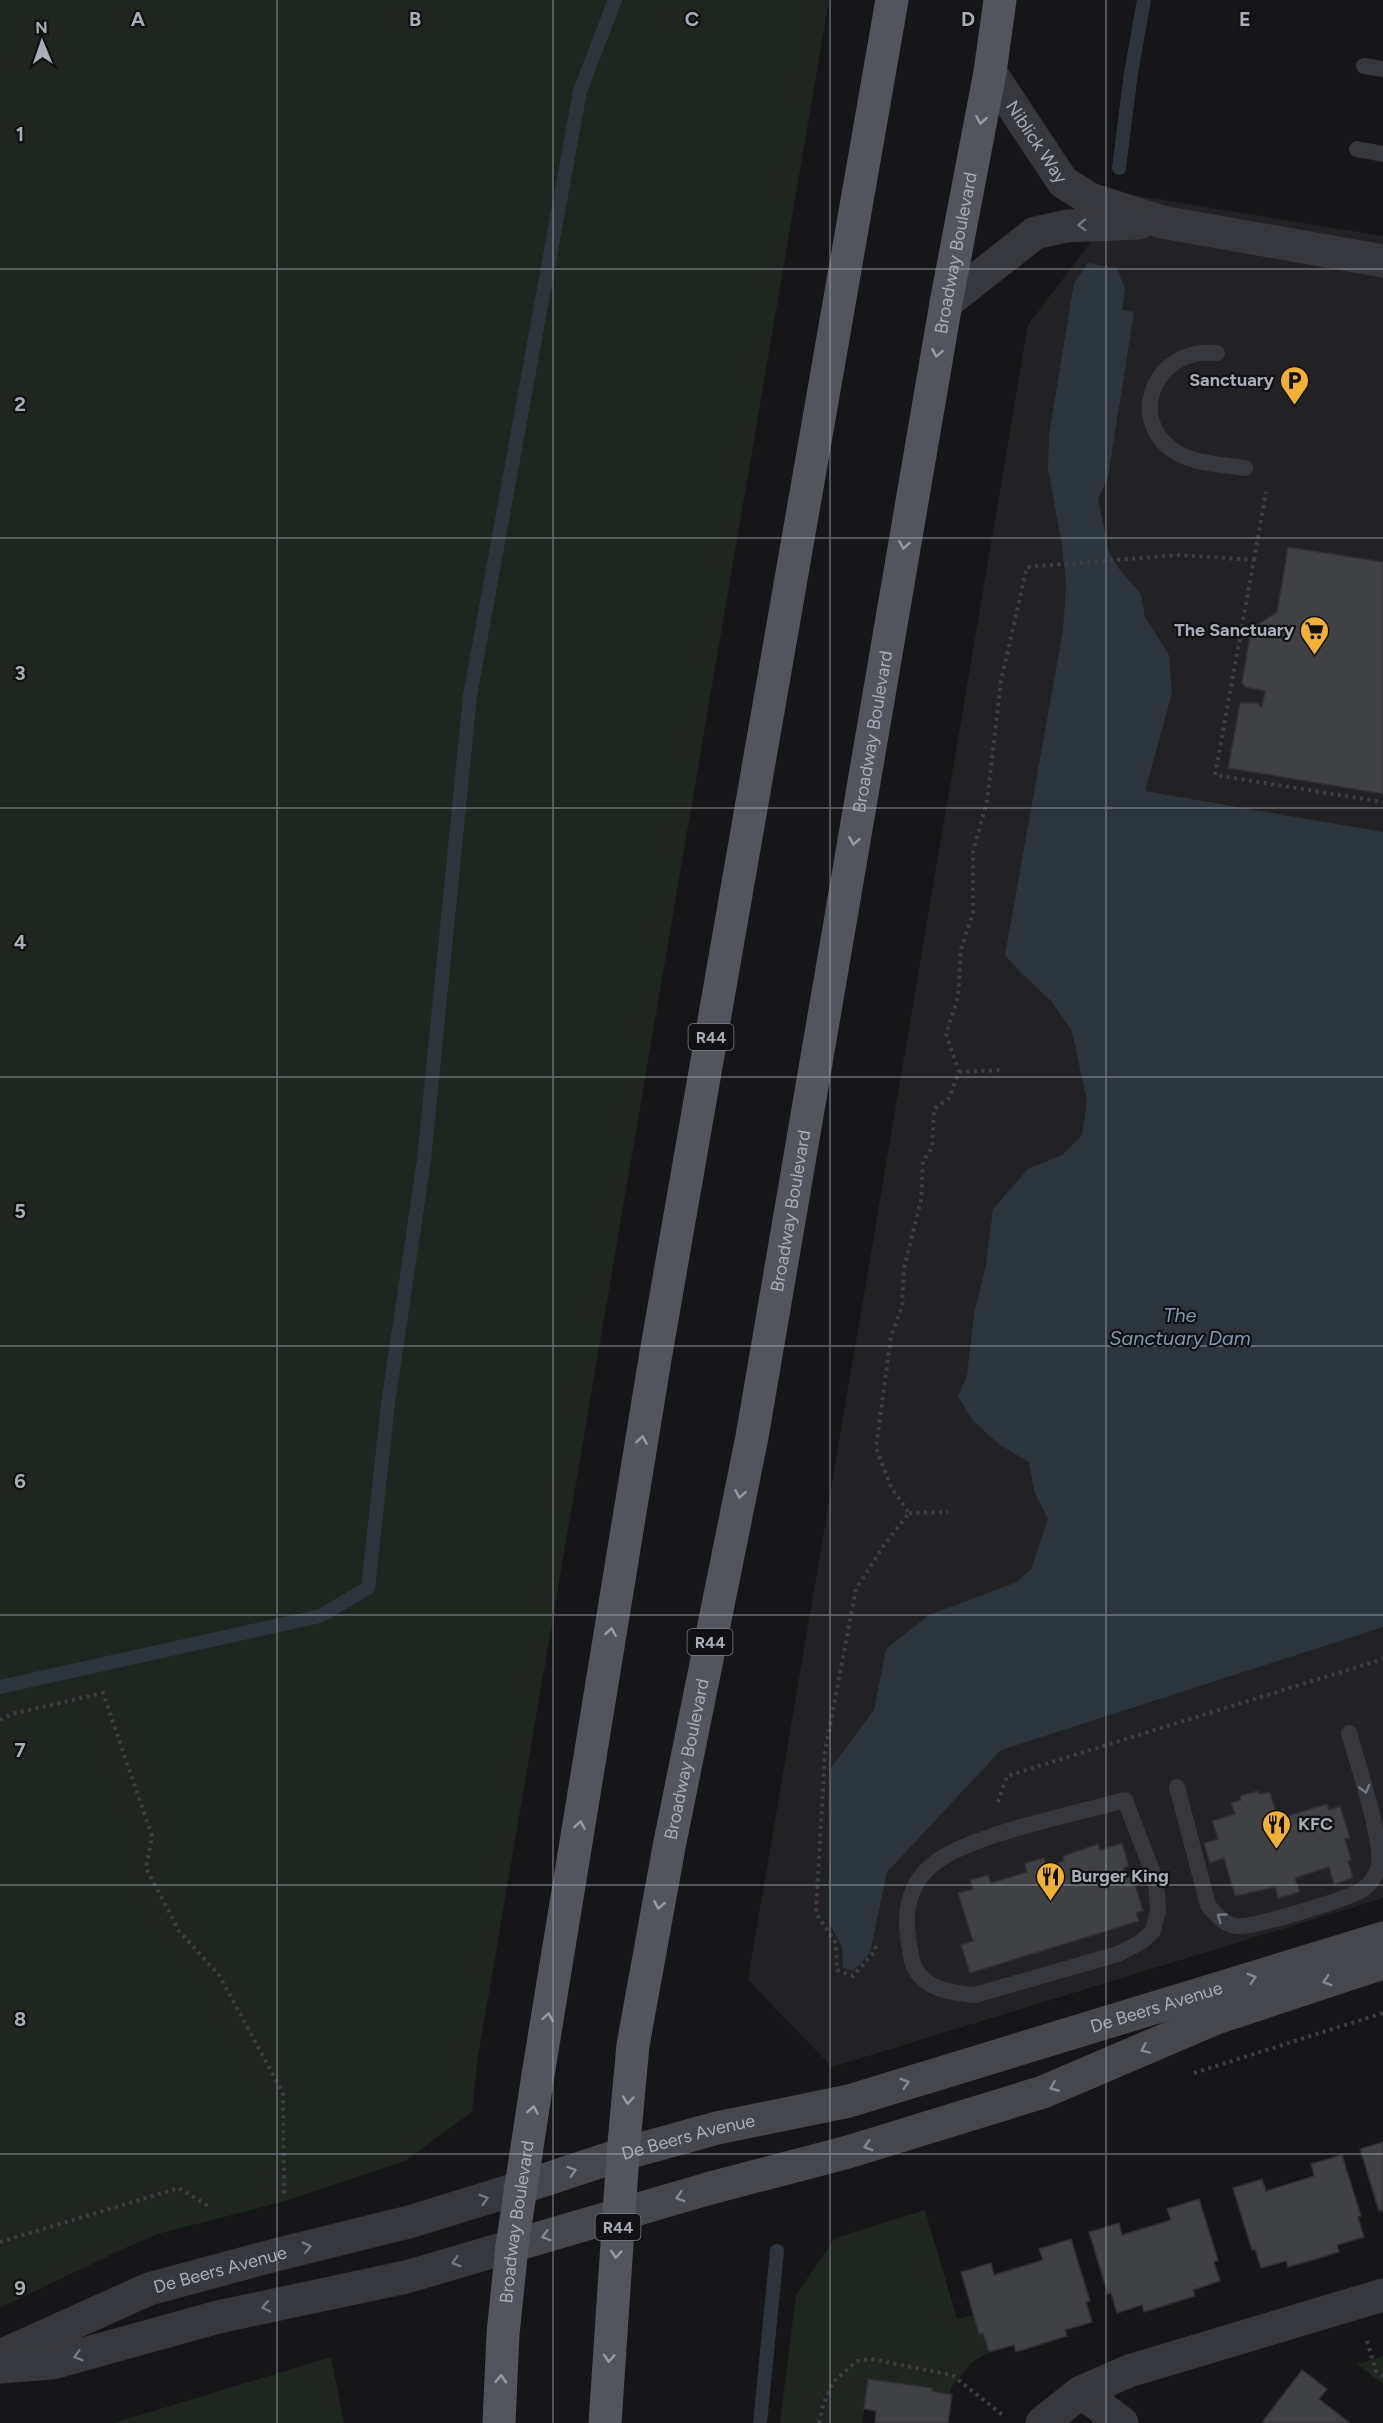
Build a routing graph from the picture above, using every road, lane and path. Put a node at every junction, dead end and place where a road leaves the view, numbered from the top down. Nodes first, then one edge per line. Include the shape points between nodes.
1 (892, 0) edge
2 (1000, 0) edge
3 (1364, 66) dead end
4 (1383, 69) edge
5 (990, 72) junction
6 (1358, 149) dead end
7 (1383, 154) edge
8 (1162, 222) junction
9 (1383, 261) edge
10 (946, 303) junction
11 (1217, 353) dead end
12 (1245, 468) dead end
13 (1267, 484) dead end
14 (1254, 560) junction
15 (1383, 802) edge
16 (1003, 1070) dead end
17 (959, 1072) junction
18 (948, 1512) dead end
19 (909, 1514) junction
20 (1383, 1659) edge
21 (0, 1720) edge
22 (1349, 1733) dead end
23 (1177, 1787) dead end
24 (1125, 1800) joint
25 (997, 1804) dead end
26 (1383, 1938) edge
27 (876, 1941) dead end
28 (1383, 1963) edge
29 (623, 2154) junction
30 (520, 2188) junction
31 (284, 2194) dead end
32 (210, 2207) dead end
33 (619, 2215) junction
34 (0, 2242) edge
35 (512, 2246) junction
36 (1383, 2295) edge
37 (0, 2356) edge
38 (0, 2367) edge
39 (1081, 2392) junction
40 (499, 2423) edge
41 (605, 2423) edge
42 (819, 2423) edge
43 (1013, 2423) edge
44 (1042, 2423) edge
45 (1122, 2423) edge

30 -> 1 main road, Broadway Boulevard / R44 via 655,1359
2 - 5 main road, Broadway Boulevard / R44
3 - 4 lane
5 - 8 street, Niblick Way via 1064,182 1090,199
5 -> 10 main road, Broadway Boulevard / R44
6 - 7 lane
8 - 9 street, Niblick Way
8 -> 10 street, Niblick Way via 1067,226 1035,233
10 -> 29 main road, Broadway Boulevard / R44 via 754,1425 633,2045
11 - 12 lane via 1201,351 1186,356 1161,374 1153,388 1153,420 1158,435 1182,456
13 - 14 path
14 - 15 path via 1215,775
14 - 17 path via 1178,555 1027,567 1001,681 987,801 973,852 973,913 961,949 958,997 946,1034
16 - 17 path
17 - 19 path via 949,1098 934,1109 932,1148 923,1161 921,1200 904,1268 902,1307 891,1336 876,1448 891,1487
18 - 19 path
19 - 27 path via 856,1589 825,1752 816,1913 836,1943 837,1970 853,1976 874,1952
20 - 25 path via 1007,1776
21 - 31 path via 103,1693 152,1836 146,1868 179,1931 219,1975 282,2093
22 -> 23 lane via 1380,1845 1379,1866 1373,1880 1358,1893 1263,1923 1236,1926 1221,1920 1208,1905
24 - 24 lane via 1156,1881 1158,1911 1153,1931 1118,1954 975,1995 951,1993 926,1983 912,1962 905,1924 913,1890 931,1866 952,1852 997,1835
29 -> 26 street, De Beers Avenue via 717,2128 849,2100
28 -> 33 street, De Beers Avenue via 1216,2018 1043,2092 848,2152
30 -> 29 street, De Beers Avenue
29 - 33 main road, Broadway Boulevard / R44
30 - 35 main road, Broadway Boulevard / R44
37 -> 30 street, De Beers Avenue via 149,2289 409,2222
32 - 34 path via 179,2188
33 -> 35 street, De Beers Avenue
33 -> 41 main road, Broadway Boulevard / R44
35 -> 38 street, De Beers Avenue via 406,2277 219,2317 52,2363
40 -> 35 main road, Broadway Boulevard / R44
36 - 39 street via 1129,2371
39 - 44 street
39 - 45 street
42 - 43 path via 833,2382 857,2361 871,2360 952,2375

